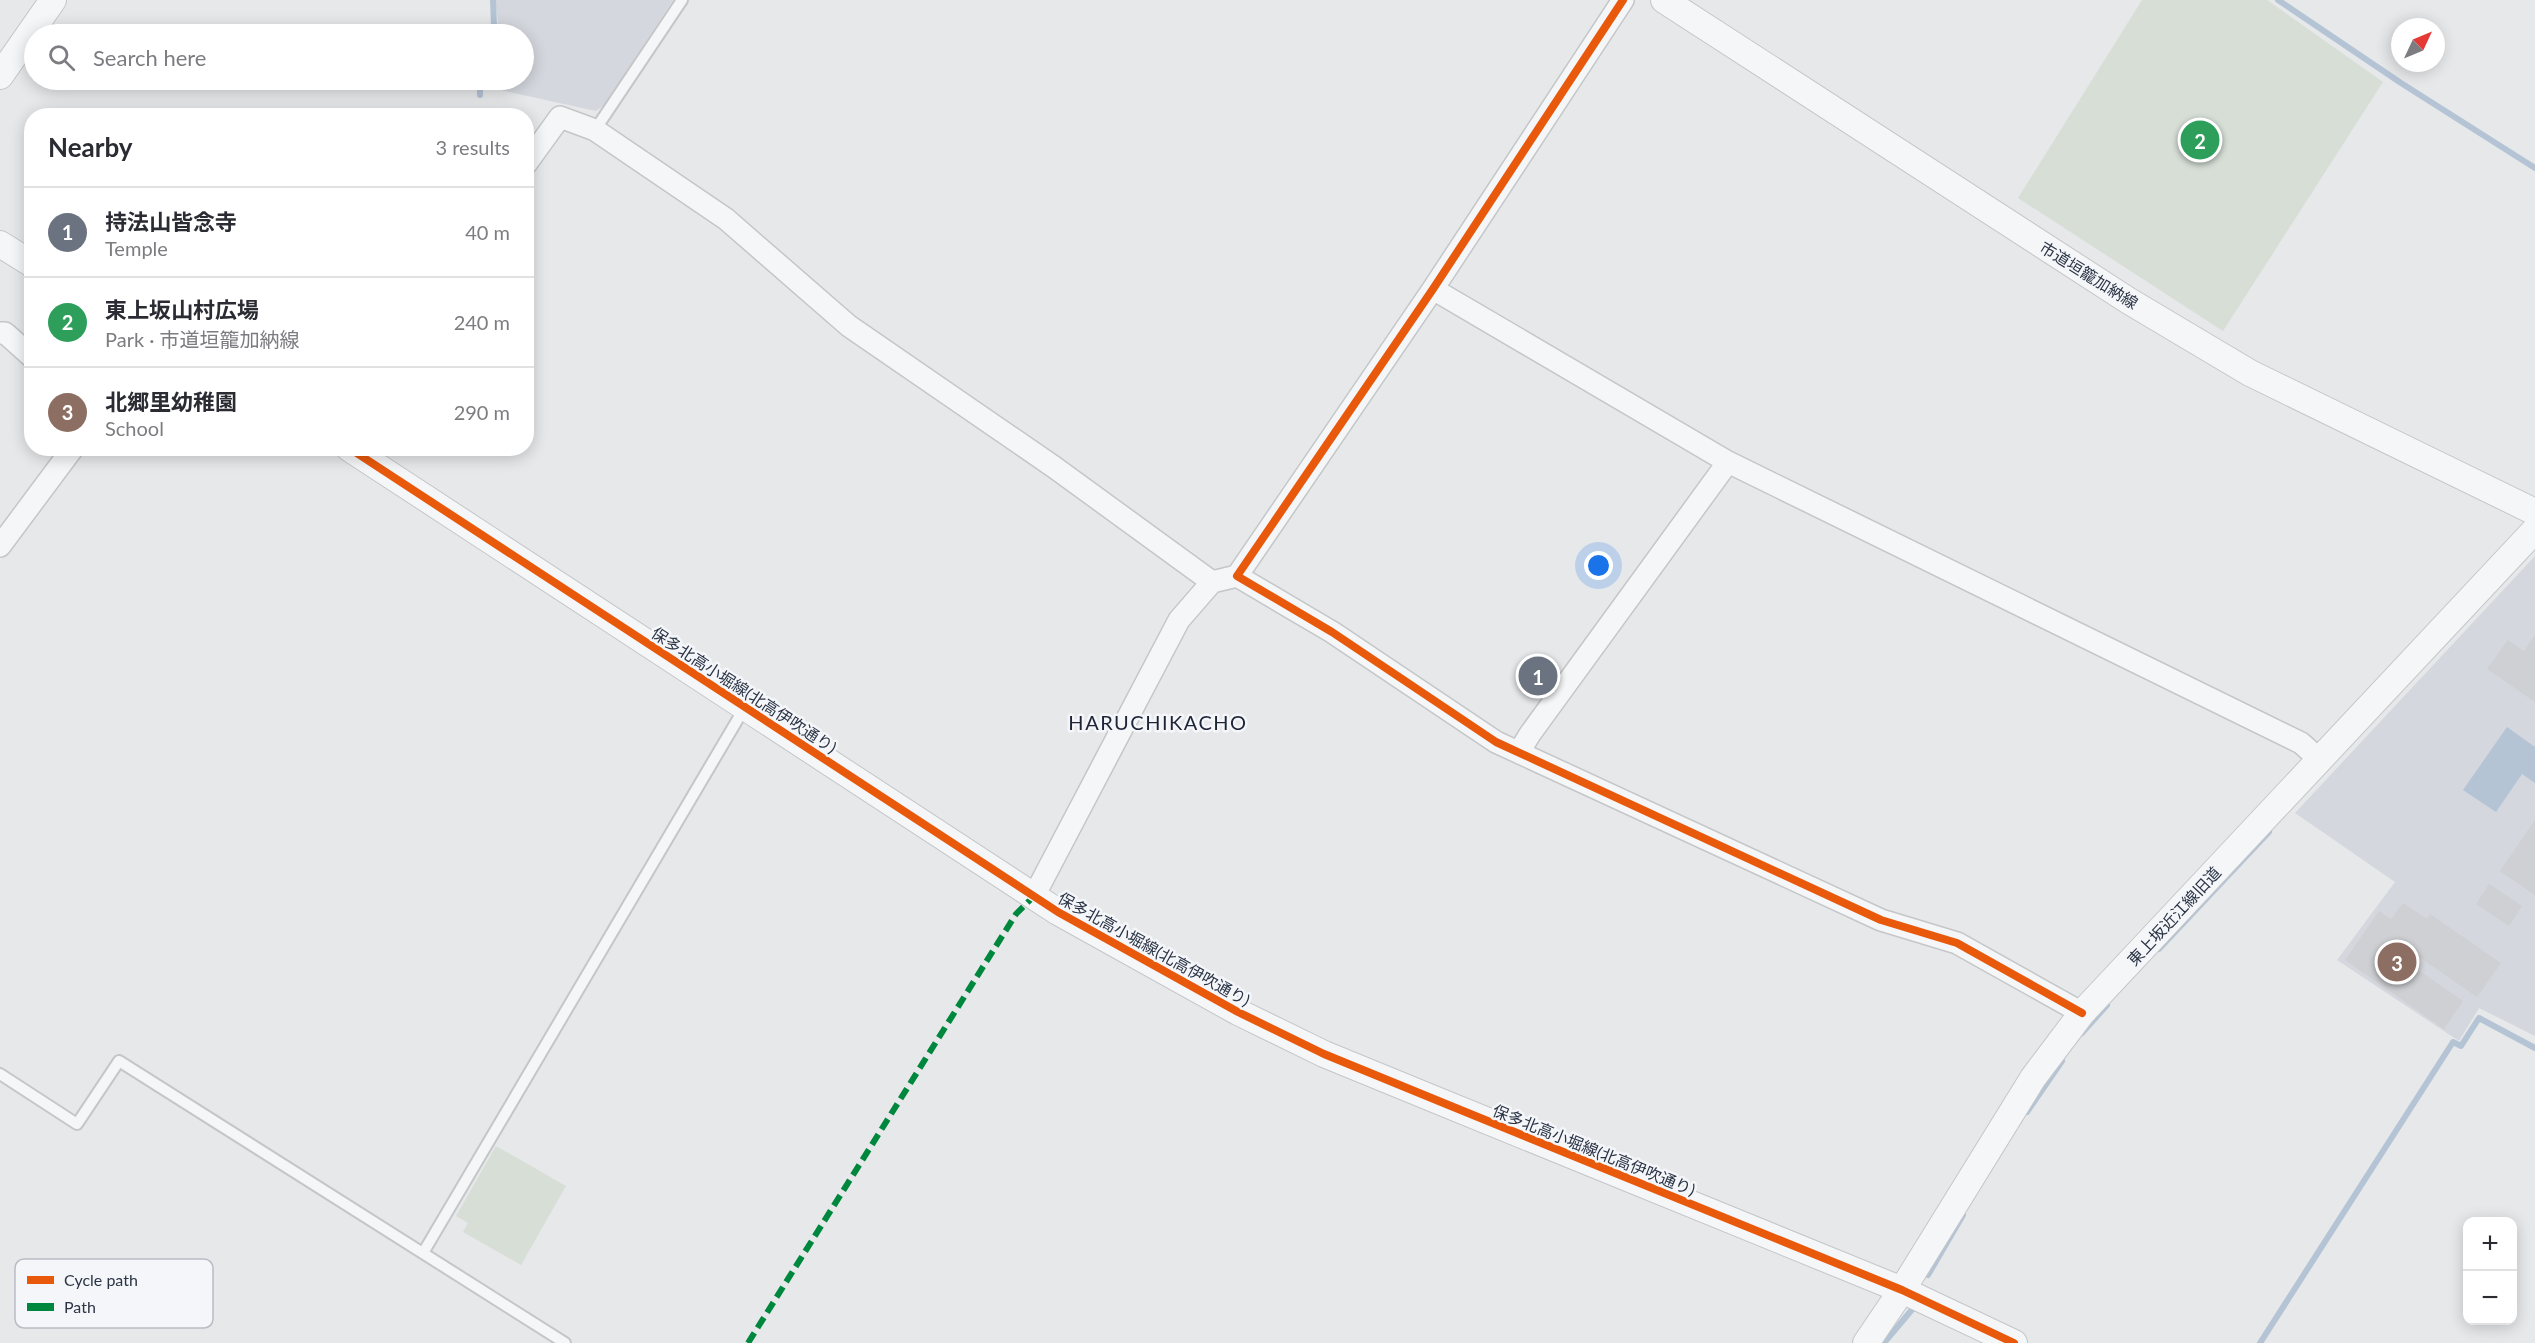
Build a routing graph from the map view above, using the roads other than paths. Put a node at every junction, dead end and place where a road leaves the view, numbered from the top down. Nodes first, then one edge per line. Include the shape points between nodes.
1 (54, 0) edge
2 (682, 0) edge
3 (1623, 0) edge
4 (1664, 0) edge
5 (37, 24) edge
6 (24, 42) edge
7 (0, 76) edge
8 (595, 130) junction
9 (534, 153) edge
10 (0, 244) edge
11 (24, 259) edge
12 (1433, 289) junction
13 (0, 333) edge
14 (24, 350) edge
15 (67, 456) edge
16 (361, 456) edge
17 (1728, 462) junction
18 (2535, 512) edge
19 (2535, 530) edge
20 (0, 546) edge
21 (1237, 576) junction
22 (1212, 582) junction
23 (745, 706) junction
24 (1519, 752) junction
25 (2320, 760) junction
26 (1034, 896) junction
27 (2082, 1013) junction
28 (0, 1074) edge
29 (423, 1253) junction
30 (1902, 1290) junction
31 (565, 1343) edge
32 (1866, 1343) edge
33 (2014, 1343) edge

1 - 5 street
2 - 8 lane
3 - 12 street
4 - 18 street, 市道垣籠加納線 via 2129,301 2250,373
6 - 7 street
8 - 9 street via 560,117
8 - 22 street via 726,219 849,326 1054,466
10 - 11 street
12 - 17 street
12 - 21 street
13 - 14 street
15 - 20 street
16 - 23 street, 保多北高小堀線(北高伊吹通り)
17 - 24 street
17 - 25 street via 2301,743
19 - 25 street, 東上坂近江線旧道
21 - 22 street
21 - 24 street via 1332,632 1496,742
22 - 26 street via 1179,620
23 - 26 street, 保多北高小堀線(北高伊吹通り)
23 - 29 lane
24 - 27 street via 1881,920 1957,943
25 - 27 street, 東上坂近江線旧道
26 - 30 street, 保多北高小堀線(北高伊吹通り) via 1238,1012 1324,1054
27 - 30 street, 東上坂近江線旧道 via 2032,1078
28 - 29 lane via 77,1124 119,1061
29 - 31 lane
30 - 32 street, 東上坂近江線旧道
30 - 33 street, 保多北高小堀線(北高伊吹通り)

